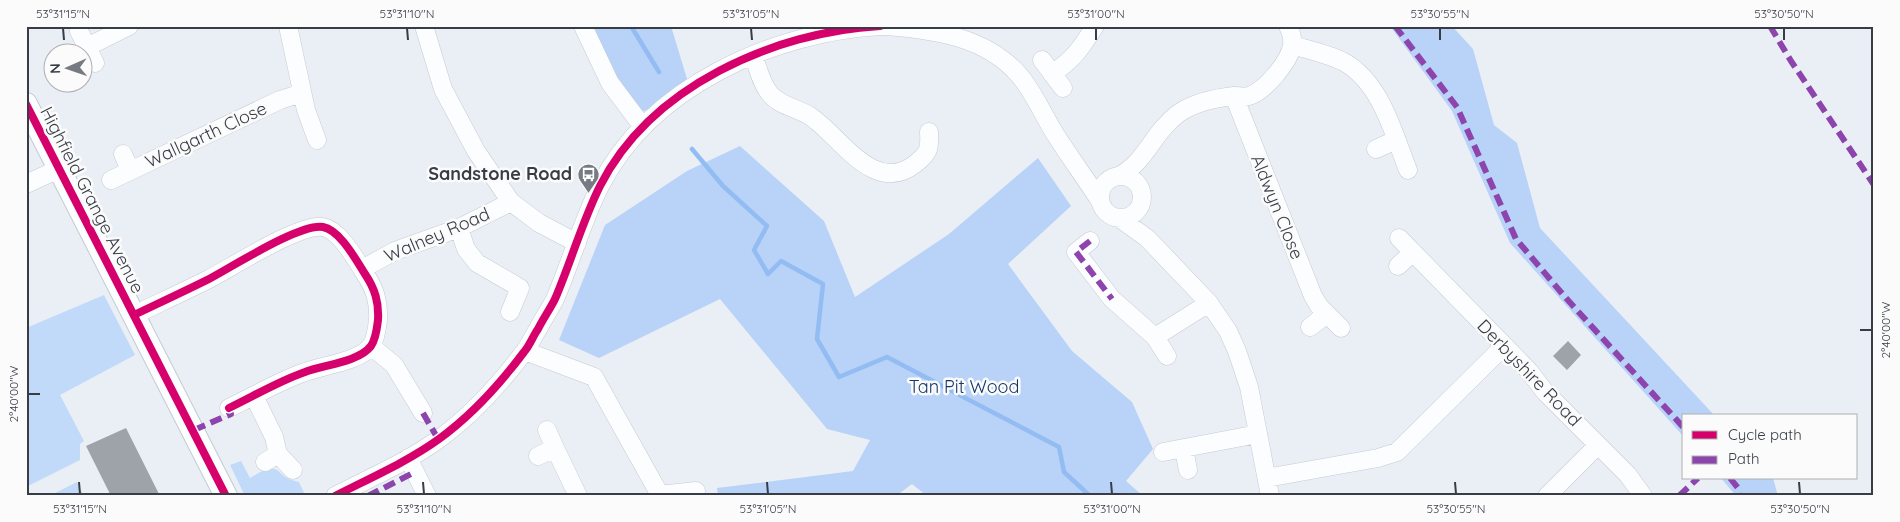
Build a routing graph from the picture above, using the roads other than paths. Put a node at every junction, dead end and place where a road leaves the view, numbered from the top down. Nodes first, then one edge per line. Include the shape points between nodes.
1 (129, 26) edge
2 (288, 26) edge
3 (424, 26) edge
4 (583, 26) edge
5 (880, 26) edge
6 (887, 26) edge
7 (1096, 26) edge
8 (1288, 26) edge
9 (801, 32) edge
10 (1292, 45) junction
11 (753, 55) junction
12 (95, 63) dead end
13 (1063, 88) dead end
14 (302, 93) junction
15 (1234, 96) junction
16 (26, 104) edge
17 (643, 127) junction
18 (929, 132) dead end
19 (317, 140) dead end
20 (1396, 140) junction
21 (1376, 149) dead end
22 (123, 154) dead end
23 (1144, 154) junction
24 (59, 169) junction
25 (130, 170) junction
26 (1081, 170) junction
27 (1408, 170) dead end
28 (1116, 177) junction
29 (111, 180) dead end
30 (26, 184) edge
31 (1141, 198) junction
32 (1100, 200) junction
33 (512, 202) junction
34 (1119, 218) junction
35 (459, 228) junction
36 (1147, 238) junction
37 (1399, 238) dead end
38 (1090, 241) dead end
39 (577, 243) junction
40 (1413, 252) junction
41 (1398, 266) dead end
42 (362, 269) junction
43 (1209, 303) junction
44 (510, 312) dead end
45 (1327, 314) junction
46 (134, 315) junction
47 (1310, 327) dead end
48 (1340, 328) dead end
49 (1155, 337) junction
50 (371, 346) junction
51 (1504, 346) junction
52 (525, 351) junction
53 (1167, 356) dead end
54 (254, 396) junction
55 (229, 408) dead end
56 (422, 413) dead end
57 (547, 430) dead end
58 (1258, 434) junction
59 (1598, 445) junction
60 (555, 448) junction
61 (1184, 449) junction
62 (1163, 452) dead end
63 (538, 456) dead end
64 (408, 458) junction
65 (294, 470) dead end
66 (1188, 470) dead end
67 (1267, 478) junction
68 (696, 491) dead end
69 (226, 496) edge
70 (336, 496) edge
71 (427, 496) edge
72 (578, 496) edge
73 (1270, 496) edge
74 (1547, 496) edge
75 (1643, 496) edge

1 - 12 street via 83,39
2 - 14 street
3 - 33 street via 443,89 459,121
4 - 17 street via 610,83
5 - 9 street
6 - 26 street via 940,32 970,40 1010,65
7 - 13 street via 1071,61 1047,67
8 - 10 street
9 - 11 street
10 - 15 street via 1288,56 1260,91 1248,96
10 - 20 street via 1343,62 1363,76
11 - 17 street via 684,93
11 - 18 street via 770,94 779,102 810,116 876,171 891,174 908,170 924,157 930,147
14 - 19 street
14 - 25 street, Wallgarth Close via 280,100
15 - 23 street via 1200,103 1181,112 1164,126
15 - 45 street, Aldwyn Close via 1310,287 1319,306
16 - 24 main road, Highfield Grange Avenue
17 - 39 street via 600,186
20 - 21 street
20 - 27 street
22 - 25 street
23 - 28 street via 1137,164
23 - 31 street
24 - 30 street
24 - 46 main road, Highfield Grange Avenue
25 - 29 street, Wallgarth Close
26 - 28 street
26 - 32 street
28 - 31 street via 1131,179 1140,188
28 - 32 street via 1102,187
31 - 34 street via 1139,207 1130,215
31 - 36 street
32 - 34 street via 1107,212
33 - 35 street, Walney Road
33 - 39 street via 540,223
34 - 36 street
35 - 42 street, Walney Road via 395,251
35 - 44 street via 466,249 477,263 520,288
36 - 43 street
37 - 40 street, Derbyshire Road
38 - 49 street via 1076,252 1112,300
39 - 52 street via 554,300
40 - 41 street
40 - 51 street, Derbyshire Road
42 - 46 street via 333,232 323,227 307,228
42 - 50 street via 378,302 377,332
43 - 49 street
43 - 58 street via 1237,351 1249,387
45 - 47 street
45 - 48 street, Aldwyn Close
46 - 69 main road, Highfield Grange Avenue
49 - 53 street
50 - 54 street via 360,355 307,371
50 - 56 street via 394,365 400,392
51 - 59 street, Derbyshire Road
51 - 67 street via 1397,452
52 - 64 street via 469,415
52 - 68 street via 594,377 660,495
54 - 55 street
54 - 65 street via 274,437 272,458
57 - 60 street
58 - 61 street
58 - 67 street
59 - 74 street
59 - 75 street, Derbyshire Road via 1628,475
60 - 63 street
60 - 72 street
61 - 62 street
61 - 66 street
64 - 70 street
64 - 71 street
67 - 73 street

